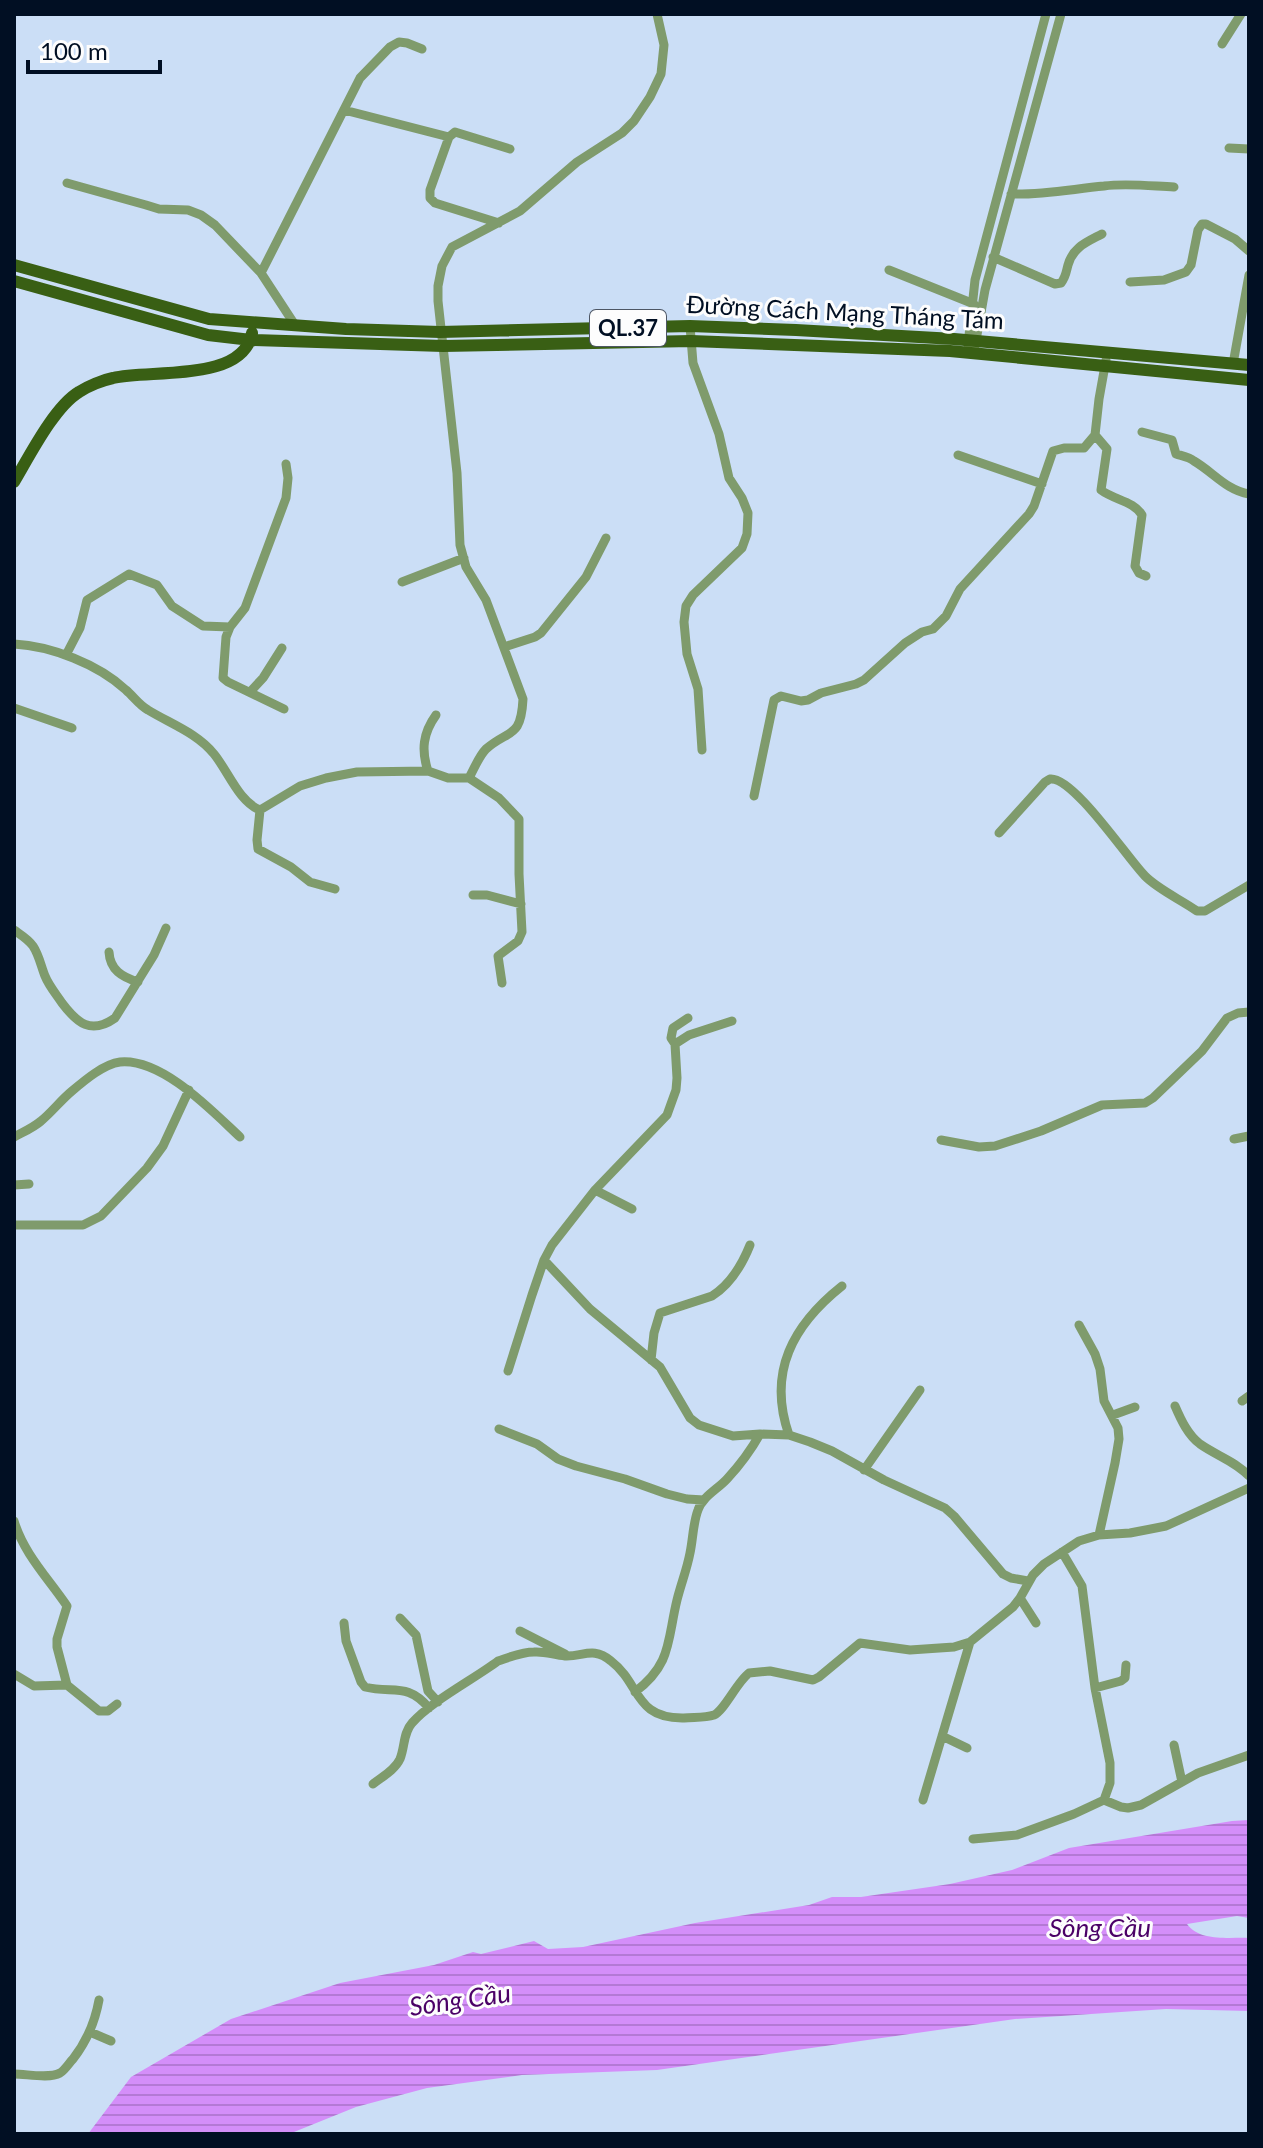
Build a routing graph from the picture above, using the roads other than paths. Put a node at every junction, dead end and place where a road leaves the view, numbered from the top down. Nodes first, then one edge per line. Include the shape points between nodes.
1 (657, 14) edge
2 (1046, 14) edge
3 (1061, 14) edge
4 (1241, 14) edge
5 (1222, 44) dead end
6 (422, 49) dead end
7 (1020, 109) junction
8 (344, 110) junction
9 (1033, 113) junction
10 (449, 137) junction
11 (1229, 148) dead end
12 (510, 149) dead end
13 (1249, 149) edge
14 (67, 183) dead end
15 (1174, 187) dead end
16 (1011, 194) junction
17 (499, 223) junction
18 (1102, 234) dead end
19 (1249, 251) edge
20 (993, 257) junction
21 (14, 265) edge
22 (889, 270) dead end
23 (261, 273) junction
24 (1249, 275) edge
25 (14, 281) edge
26 (1130, 282) dead end
27 (975, 302) junction
28 (254, 322) junction
29 (295, 325) junction
30 (690, 326) junction
31 (796, 330) junction
32 (442, 339) junction
33 (251, 340) junction
34 (691, 341) junction
35 (794, 346) junction
36 (971, 346) junction
37 (1107, 352) junction
38 (1233, 364) junction
39 (1249, 365) edge
40 (1105, 367) junction
41 (1249, 380) edge
42 (1142, 432) dead end
43 (1095, 435) junction
44 (958, 455) dead end
45 (286, 464) dead end
46 (14, 482) edge
47 (1042, 484) junction
48 (1249, 494) edge
49 (606, 538) dead end
50 (464, 558) junction
51 (1146, 576) dead end
52 (402, 582) dead end
53 (230, 627) junction
54 (14, 644) edge
55 (504, 647) junction
56 (282, 648) dead end
57 (66, 655) junction
58 (250, 692) junction
59 (14, 708) edge
60 (284, 709) dead end
61 (436, 715) dead end
62 (72, 728) dead end
63 (702, 750) dead end
64 (428, 771) junction
65 (469, 778) junction
66 (754, 796) dead end
67 (260, 810) junction
68 (999, 833) dead end
69 (1249, 885) edge
70 (335, 889) dead end
71 (473, 895) dead end
72 (521, 904) junction
73 (166, 928) dead end
74 (14, 930) edge
75 (109, 952) dead end
76 (138, 982) junction
77 (502, 983) dead end
78 (1249, 1012) edge
79 (688, 1018) dead end
80 (732, 1021) dead end
81 (675, 1044) junction
82 (189, 1090) junction
83 (1249, 1136) edge
84 (14, 1137) edge
85 (240, 1137) dead end
86 (1234, 1139) dead end
87 (941, 1140) dead end
88 (29, 1184) dead end
89 (14, 1185) edge
90 (595, 1190) junction
91 (632, 1209) dead end
92 (14, 1225) edge
93 (750, 1245) dead end
94 (544, 1260) junction
95 (842, 1286) dead end
96 (1079, 1325) dead end
97 (651, 1360) junction
98 (508, 1371) dead end
99 (920, 1390) dead end
100 (1175, 1406) dead end
101 (1135, 1407) dead end
102 (1113, 1415) junction
103 (499, 1429) dead end
104 (760, 1434) junction
105 (789, 1435) junction
106 (864, 1470) junction
107 (1249, 1476) edge
108 (1249, 1488) edge
109 (704, 1500) junction
110 (14, 1521) edge
111 (1099, 1535) junction
112 (1062, 1552) junction
113 (1028, 1581) junction
114 (1020, 1598) junction
115 (400, 1618) dead end
116 (344, 1623) dead end
117 (1036, 1623) dead end
118 (520, 1631) dead end
119 (970, 1642) junction
120 (568, 1656) junction
121 (1126, 1665) dead end
122 (14, 1674) edge
123 (67, 1685) junction
124 (1095, 1688) junction
125 (635, 1692) junction
126 (117, 1704) dead end
127 (433, 1705) junction
128 (942, 1736) junction
129 (1174, 1745) dead end
130 (967, 1748) dead end
131 (1249, 1755) edge
132 (1182, 1782) junction
133 (373, 1784) dead end
134 (923, 1800) dead end
135 (1104, 1800) junction
136 (973, 1839) dead end
137 (99, 2000) dead end
138 (90, 2032) junction
139 (111, 2041) dead end
140 (14, 2074) edge

1 - 17 street via 664,45 661,74 634,121
2 - 7 street
3 - 9 street
4 - 5 street
6 - 8 street via 399,42 390,47 360,78
7 - 9 street
7 - 27 street via 975,280
8 - 10 street
8 - 23 street
9 - 16 street
10 - 12 street via 459,132
10 - 17 street via 430,198
11 - 13 street
14 - 23 street via 201,215
15 - 16 street via 1107,185
16 - 20 street
17 - 32 street via 452,247 445,259 438,286
18 - 20 street via 1073,253 1061,283
19 - 26 street via 1202,224 1186,272 1164,280
20 - 27 street
21 - 28 main road, Đường Cách Mạng Tháng Tám / QL.37 via 209,319
22 - 27 street
23 - 29 street
24 - 38 street
25 - 33 main road, Đường Cách Mạng Tháng Tám / QL.37 via 208,335
27 - 36 street
28 - 29 main road, Đường Cách Mạng Tháng Tám / QL.37
28 - 33 main road
29 - 32 main road, Đường Cách Mạng Tháng Tám / QL.37
30 - 31 main road, Đường Cách Mạng Tháng Tám / QL.37
30 - 32 main road, Đường Cách Mạng Tháng Tám / QL.37
30 - 34 street
31 - 35 main road
31 - 36 main road, Đường Cách Mạng Tháng Tám / QL.37
32 - 33 main road, Đường Cách Mạng Tháng Tám / QL.37
32 - 34 main road, Đường Cách Mạng Tháng Tám / QL.37
32 - 50 street
33 - 46 main road via 224,364 113,378 77,393 56,415
34 - 35 main road, Đường Cách Mạng Tháng Tám / QL.37
34 - 63 street via 729,478 748,513 742,548 686,606 687,654 698,689
35 - 36 main road, Đường Cách Mạng Tháng Tám / QL.37
36 - 37 main road, Đường Cách Mạng Tháng Tám / QL.37
36 - 40 main road, Đường Cách Mạng Tháng Tám / QL.37
37 - 38 main road, Đường Cách Mạng Tháng Tám / QL.37
37 - 40 street
38 - 39 main road, Đường Cách Mạng Tháng Tám / QL.37
40 - 41 main road, Đường Cách Mạng Tháng Tám / QL.37
40 - 43 street
42 - 48 street via 1172,440 1176,454
43 - 47 street via 1084,448 1053,451
43 - 51 street via 1107,449 1101,490 1142,515 1135,566
44 - 47 street
45 - 53 street via 280,518 245,608
47 - 66 street via 1029,514 960,589 933,629 905,643 856,684 808,700 774,700
49 - 55 street via 586,577 541,633
50 - 52 street
50 - 55 street
53 - 57 street via 203,626 172,606 157,585 129,574 87,600
53 - 58 street via 223,678
54 - 57 street
55 - 65 street via 523,699 522,712 511,734 484,751
56 - 58 street
57 - 67 street via 202,741
58 - 60 street
59 - 62 street
61 - 64 street via 425,740
64 - 65 street
64 - 67 street via 326,778 300,786
65 - 72 street via 519,819
67 - 70 street via 258,849 310,882
68 - 69 street via 1045,782 1056,780 1092,810 1148,878 1197,911
71 - 72 street
72 - 77 street via 521,937 497,959
73 - 76 street
74 - 76 street via 34,947 67,1009 90,1026 115,1018
75 - 76 street via 111,966
78 - 87 street via 1227,1018 1202,1051 1145,1103 1102,1105 995,1146
79 - 81 street via 673,1028
80 - 81 street
81 - 90 street via 676,1090 667,1115
82 - 84 street via 154,1070 118,1062
82 - 85 street
82 - 92 street via 163,1146 101,1216 75,1226
83 - 86 street
88 - 89 street
90 - 91 street
90 - 94 street
93 - 97 street via 719,1292 660,1313
94 - 97 street via 590,1309
94 - 98 street
95 - 105 street via 791,1343 784,1363 782,1407
96 - 102 street via 1095,1354
97 - 104 street via 699,1425 733,1436
99 - 106 street
100 - 107 street via 1200,1443
101 - 102 street
102 - 111 street via 1119,1439
103 - 109 street via 567,1463
104 - 105 street
104 - 109 street via 726,1481
105 - 106 street
106 - 113 street via 945,1508 1003,1574
108 - 111 street via 1166,1526
109 - 125 street via 666,1653 655,1674
110 - 123 street via 39,1570 67,1606 57,1647
111 - 112 street
112 - 113 street
112 - 124 street via 1082,1586
113 - 114 street
114 - 117 street
114 - 119 street
115 - 127 street via 416,1635
116 - 127 street via 365,1687 407,1691
118 - 120 street
119 - 125 street via 910,1650 860,1643 813,1680 770,1671 749,1673 719,1712 703,1717 661,1716
119 - 128 street
120 - 125 street via 605,1656
120 - 127 street via 535,1651 498,1661
121 - 124 street via 1121,1681
122 - 123 street via 34,1686
123 - 126 street via 99,1711
124 - 135 street via 1110,1763
127 - 133 street via 409,1727 396,1765
128 - 130 street
128 - 134 street
129 - 132 street
131 - 132 street
132 - 135 street via 1141,1805 1128,1808
135 - 136 street via 1017,1835
137 - 138 street
138 - 139 street
138 - 140 street via 58,2074

